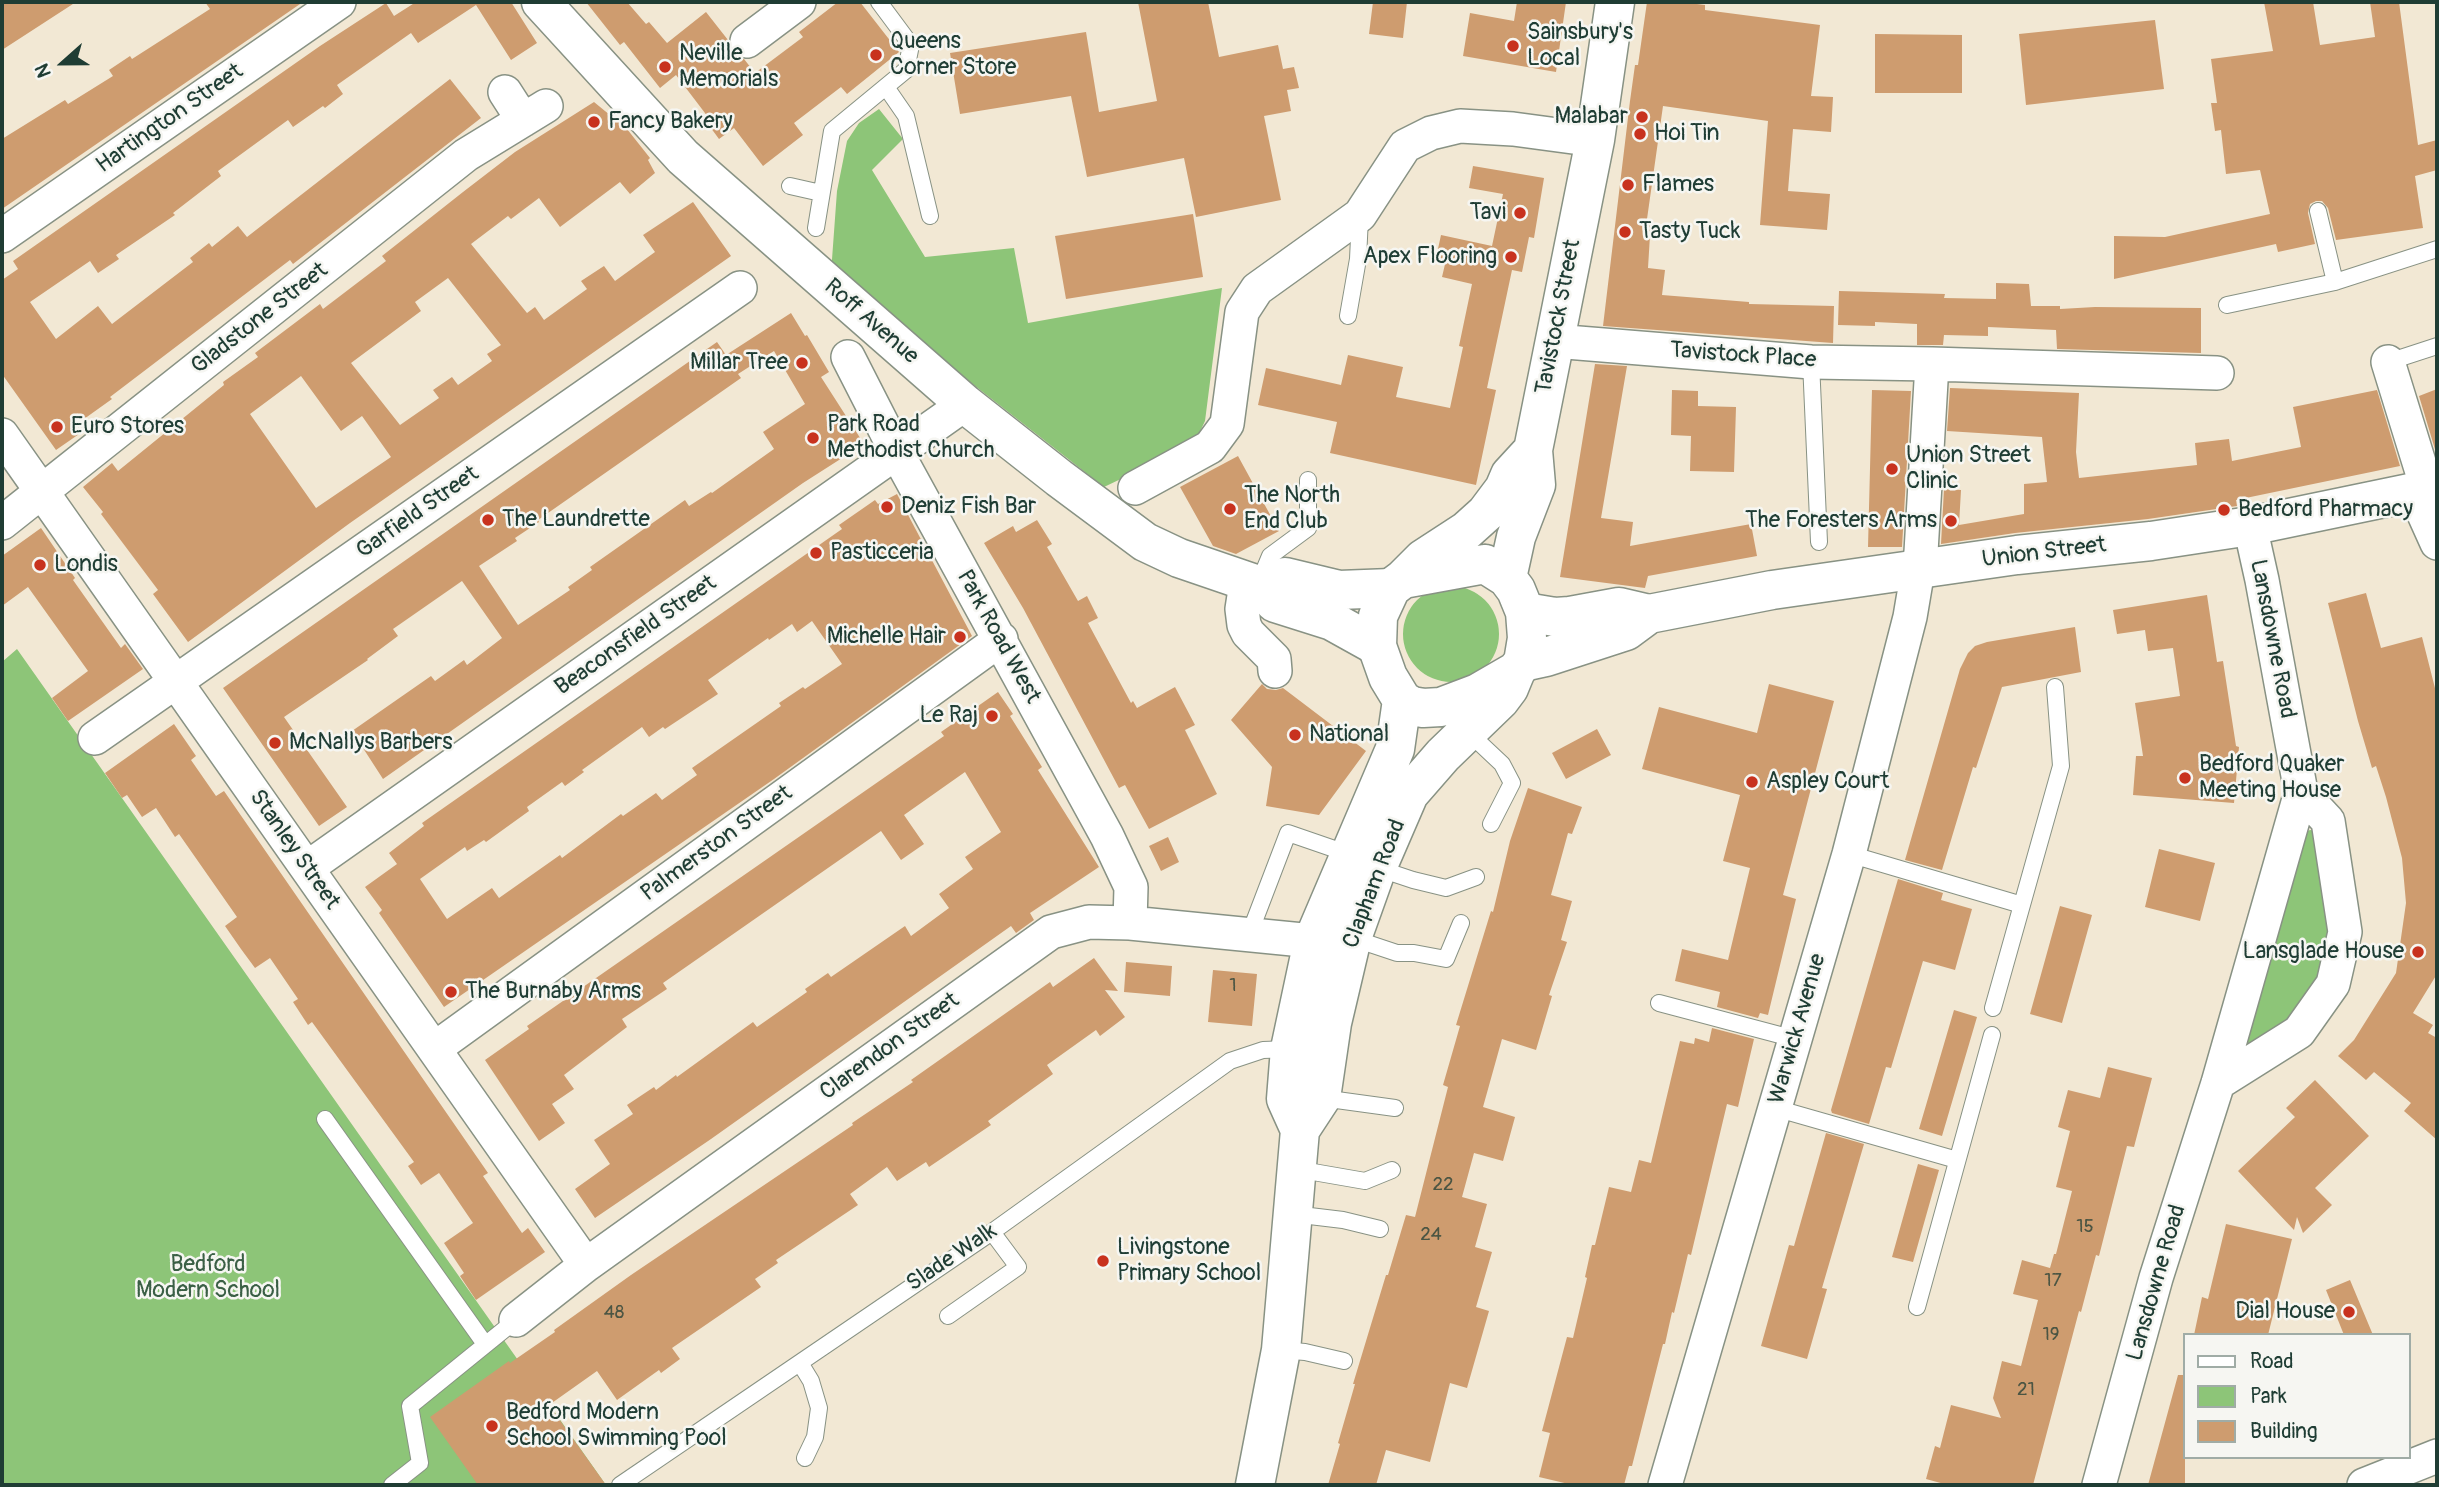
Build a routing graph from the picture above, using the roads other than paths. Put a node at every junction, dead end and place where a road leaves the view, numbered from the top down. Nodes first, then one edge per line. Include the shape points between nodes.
1 (339, 2) edge
2 (541, 2) edge
3 (799, 2) edge
4 (879, 2) edge
5 (1615, 2) edge
6 (747, 41) dead end
7 (886, 87) junction
8 (505, 92) dead end
9 (1595, 140) junction
10 (790, 186) dead end
11 (821, 193) junction
12 (2318, 211) dead end
13 (1360, 215) junction
14 (930, 216) dead end
15 (816, 228) dead end
16 (2, 236) edge
17 (2437, 249) edge
18 (2335, 282) junction
19 (740, 288) dead end
20 (2227, 305) dead end
21 (1348, 316) dead end
22 (1554, 341) junction
23 (2437, 346) edge
24 (848, 357) dead end
25 (1811, 362) junction
26 (2388, 362) joint
27 (1932, 364) junction
28 (2217, 373) dead end
29 (965, 404) junction
30 (2, 435) edge
31 (1533, 450) junction
32 (897, 453) junction
33 (1308, 480) dead end
34 (1135, 488) dead end
35 (2426, 488) edge
36 (42, 492) junction
37 (2, 523) edge
38 (2250, 526) junction
39 (1819, 542) dead end
40 (2437, 543) edge
41 (1919, 569) junction
42 (1507, 578) junction
43 (1397, 583) junction
44 (1252, 584) junction
45 (1525, 611) junction
46 (1649, 614) junction
47 (1000, 639) junction
48 (1377, 646) junction
49 (1519, 666) junction
50 (1275, 671) dead end
51 (176, 682) junction
52 (2055, 687) dead end
53 (1402, 700) junction
54 (1468, 732) junction
55 (95, 738) dead end
56 (2301, 792) junction
57 (1491, 824) dead end
58 (1849, 854) junction
59 (1363, 861) junction
60 (307, 868) junction
61 (1476, 877) dead end
62 (2022, 905) junction
63 (1130, 923) junction
64 (1461, 923) dead end
65 (1249, 934) junction
66 (1352, 938) junction
67 (1313, 941) junction
68 (1659, 1003) dead end
69 (1993, 1008) dead end
70 (1992, 1035) dead end
71 (1795, 1039) junction
72 (434, 1049) junction
73 (1290, 1049) junction
74 (2218, 1083) junction
75 (1321, 1098) junction
76 (1395, 1108) dead end
77 (1775, 1108) junction
78 (325, 1119) dead end
79 (1300, 1130) junction
80 (1957, 1160) junction
81 (1295, 1169) junction
82 (1392, 1170) dead end
83 (1292, 1214) junction
84 (1380, 1229) dead end
85 (992, 1232) junction
86 (586, 1265) junction
87 (1917, 1307) dead end
88 (948, 1316) dead end
89 (516, 1320) joint
90 (485, 1344) junction
91 (1281, 1350) junction
92 (1344, 1361) dead end
93 (800, 1363) junction
94 (2437, 1456) edge
95 (805, 1458) dead end
96 (392, 1485) edge
97 (620, 1485) edge
98 (1255, 1485) edge
99 (1665, 1485) edge
100 (2099, 1485) edge
101 (2364, 1485) edge

1 - 16 street, Hartington Street
2 - 29 main road, Roff Avenue via 682,157
3 - 6 street
4 - 7 lane via 911,45 906,71
5 - 9 main road, Tavistock Street
7 - 11 lane via 832,131
7 - 14 lane via 906,117
8 - 36 street, Gladstone Street via 534,113 466,155
9 - 13 street via 1460,126 1432,133 1405,146
9 - 22 main road, Tavistock Street
10 - 11 lane
11 - 15 lane
12 - 18 lane
13 - 21 lane
13 - 34 street via 1257,289 1242,312 1227,424 1210,447
17 - 18 lane
18 - 20 lane
19 - 51 street, Garfield Street
22 - 25 street, Tavistock Place
22 - 31 main road, Tavistock Street
23 - 26 lane
24 - 32 street, Park Road West
25 - 27 street, Tavistock Place
25 - 39 lane
26 - 35 street
27 - 28 street, Tavistock Place
27 - 41 street
29 - 32 street, Beaconsfield Street
29 - 44 main road, Roff Avenue via 1145,542
30 - 36 street, Stanley Street
31 - 42 main road, Tavistock Street via 1536,485 1516,537
31 - 43 main road via 1486,513
32 - 47 street, Park Road West
32 - 60 street, Beaconsfield Street
33 - 44 lane via 1308,528 1270,556
35 - 38 main road, Union Street
35 - 40 street
36 - 37 street, Gladstone Street
36 - 51 street, Stanley Street
38 - 41 main road, Union Street
38 - 56 street, Lansdowne Road
41 - 46 main road, Union Street
41 - 58 street, Warwick Avenue
42 - 43 main road via 1485,564
42 - 45 main road
43 - 44 main road via 1339,590 1285,577
43 - 48 main road via 1378,616
44 - 48 main road, Roff Avenue via 1275,603 1332,621
44 - 50 street via 1242,610 1244,625 1274,659
45 - 46 main road, Union Street via 1555,617 1619,607
45 - 49 main road via 1527,638
46 - 49 main road, Union Street via 1626,631
47 - 63 street, Park Road West via 1112,846 1130,887
47 - 72 street, Palmerston Street
48 - 53 main road
49 - 53 main road via 1478,694 1441,707 1412,706
49 - 54 main road, Clapham Road via 1500,700
51 - 55 street, Garfield Street
51 - 60 street, Stanley Street
52 - 62 lane via 2061,766
53 - 59 main road, Clapham Road via 1395,748
54 - 57 lane via 1502,764 1512,783
54 - 59 main road, Clapham Road via 1409,794
56 - 74 street, Lansdowne Road
56 - 74 street via 2328,821 2345,932 2333,984 2298,1032
58 - 62 lane
58 - 71 street, Warwick Avenue
59 - 61 lane via 1446,888
59 - 65 lane via 1288,833
59 - 66 main road, Clapham Road
59 - 67 main road, Clapham Road
60 - 72 street, Stanley Street
62 - 69 lane
63 - 65 street, Clarendon Street
63 - 86 street, Clarendon Street via 1089,922 1051,932
64 - 66 lane via 1446,959 1397,953
65 - 67 street, Clarendon Street
66 - 75 main road, Clapham Road
67 - 73 main road, Clapham Road
68 - 71 lane
70 - 80 lane
71 - 77 street, Warwick Avenue
72 - 86 street, Stanley Street
73 - 79 main road, Clapham Road via 1286,1099
73 - 85 lane, Slade Walk via 1263,1050 1230,1062
74 - 100 street, Lansdowne Road via 2156,1278
75 - 76 lane
75 - 79 main road, Clapham Road
77 - 80 lane
77 - 99 street, Warwick Avenue
78 - 90 lane
79 - 81 main road, Clapham Road
80 - 87 lane
81 - 82 lane via 1364,1181
81 - 83 main road, Clapham Road
83 - 84 lane
83 - 91 main road, Clapham Road
85 - 88 lane via 1018,1267
85 - 93 lane, Slade Walk
86 - 89 street, Clarendon Street
89 - 90 lane
90 - 96 lane via 410,1406 419,1463
91 - 92 lane
91 - 98 main road, Clapham Road
93 - 95 lane via 819,1408 815,1437
93 - 97 lane, Slade Walk
94 - 101 street

